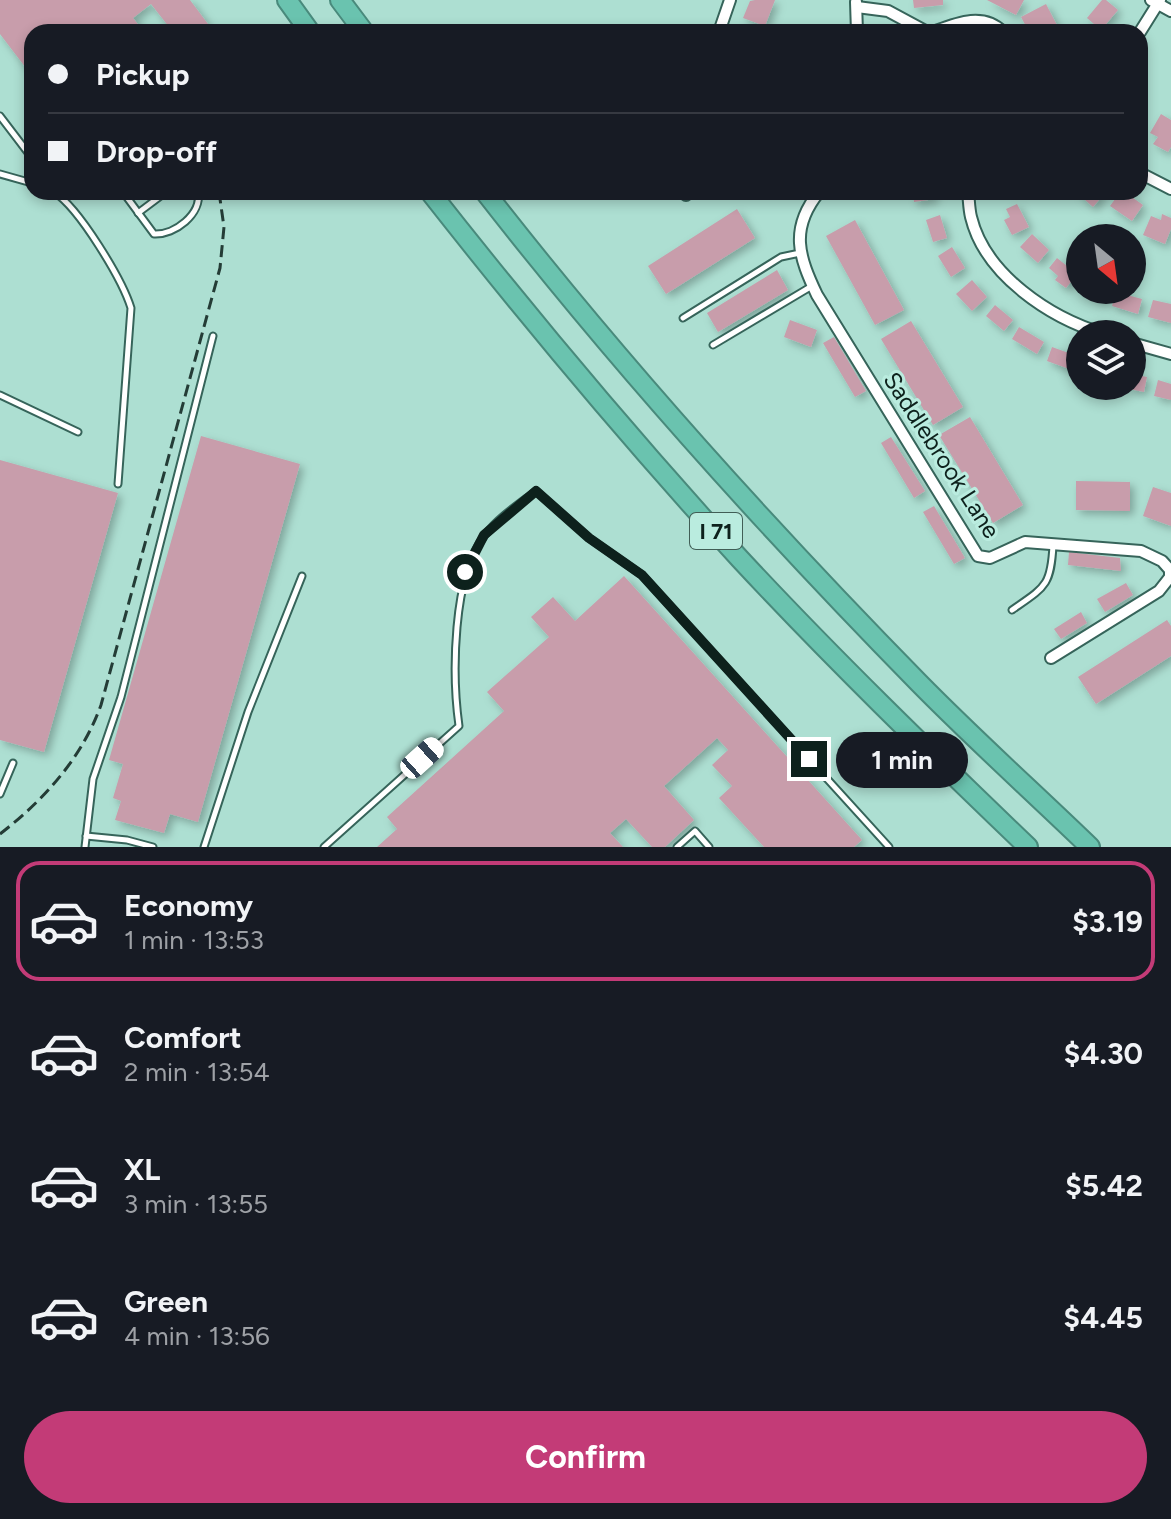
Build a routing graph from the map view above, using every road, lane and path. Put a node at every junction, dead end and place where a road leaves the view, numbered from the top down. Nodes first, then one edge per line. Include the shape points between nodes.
1 (287, 0) edge
2 (340, 0) edge
3 (730, 0) edge
4 (1156, 1) edge
5 (856, 3) edge
6 (1171, 11) edge
7 (304, 24) edge
8 (358, 24) edge
9 (722, 24) edge
10 (857, 24) edge
11 (914, 24) edge
12 (953, 24) edge
13 (993, 24) edge
14 (1144, 24) edge
15 (0, 116) edge
16 (24, 148) edge
17 (0, 174) edge
18 (1148, 177) edge
19 (24, 181) edge
20 (1171, 189) edge
21 (65, 200) edge
22 (129, 200) edge
23 (155, 200) edge
24 (200, 200) edge
25 (436, 200) edge
26 (491, 200) edge
27 (811, 200) edge
28 (969, 200) edge
29 (138, 213) junction
30 (800, 253) junction
31 (813, 285) junction
32 (683, 318) dead end
33 (1069, 320) edge
34 (213, 336) dead end
35 (713, 345) dead end
36 (1146, 347) edge
37 (1171, 354) edge
38 (0, 395) edge
39 (78, 432) dead end
40 (118, 484) dead end
41 (1053, 544) junction
42 (302, 576) dead end
43 (1012, 610) dead end
44 (1051, 658) dead end
45 (13, 763) dead end
46 (0, 794) edge
47 (86, 836) junction
48 (85, 847) edge
49 (153, 847) edge
50 (204, 847) edge
51 (324, 847) edge
52 (677, 847) edge
53 (709, 847) edge
54 (889, 847) edge
55 (1028, 847) edge
56 (1090, 847) edge

1 - 7 highway
2 - 8 highway
3 - 9 street
4 - 6 street
4 - 14 street
5 - 10 street
5 - 11 street
12 - 13 street via 967,19
15 - 16 lane
17 - 19 lane
18 - 20 street
21 - 40 lane via 125,287 131,308
22 - 29 lane
23 - 29 lane
24 - 29 lane via 194,214 166,234 154,234
25 - 55 highway, I 71 via 600,401 740,559
26 - 56 highway, I 71 via 632,373 772,529 921,685
27 - 30 street via 800,228
28 - 33 street via 979,240 1005,275
30 - 31 street, Saddlebrook Lane
30 - 32 lane via 781,257
31 - 35 lane
31 - 41 street, Saddlebrook Lane via 978,556 990,558 1025,542
34 - 47 lane via 121,697 93,779
36 - 37 street
38 - 39 lane
41 - 43 lane via 1051,572 1040,590
41 - 44 street, Saddlebrook Lane via 1141,551 1162,561 1170,577 1159,591
42 - 50 lane via 248,712
45 - 46 lane
47 - 48 lane
47 - 49 lane
51 - 54 lane via 459,726 454,688 465,572 484,535 536,491 642,575
52 - 53 lane via 695,831

